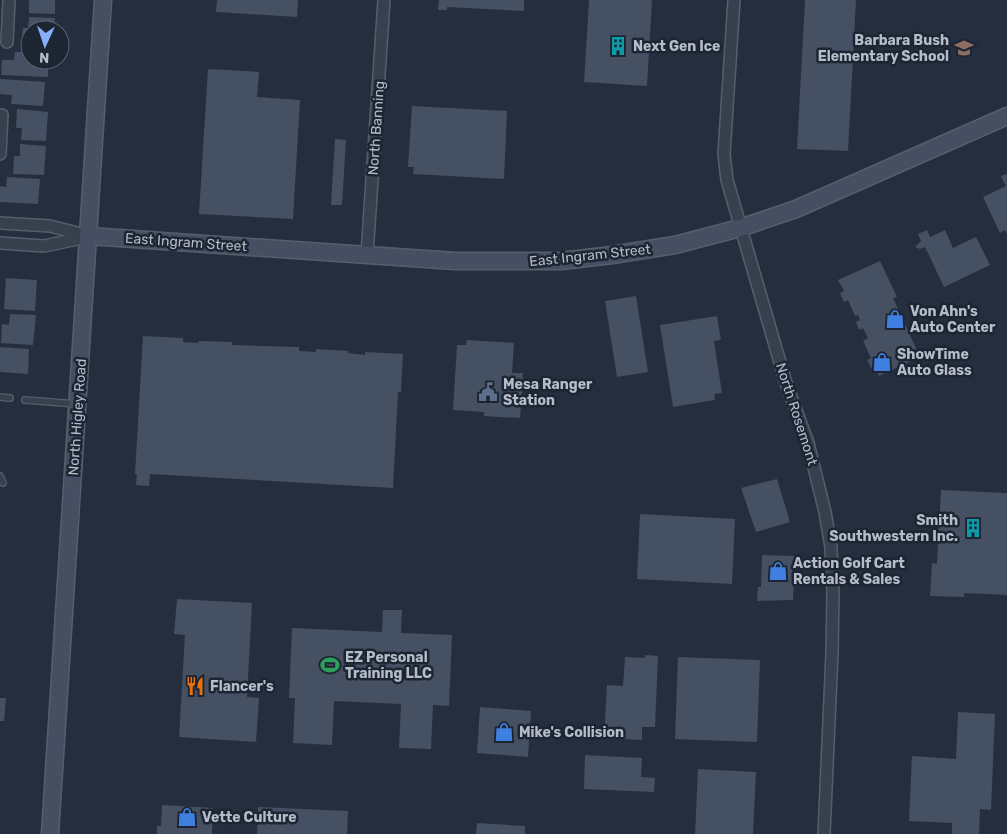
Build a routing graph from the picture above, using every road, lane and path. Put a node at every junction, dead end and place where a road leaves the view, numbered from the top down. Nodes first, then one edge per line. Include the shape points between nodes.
1 (9, 0) edge
2 (104, 0) edge
3 (384, 0) edge
4 (734, 0) edge
5 (4, 12) edge
6 (7, 42) dead end
7 (2, 115) dead end
8 (1007, 116) edge
9 (0, 140) edge
10 (0, 154) edge
11 (0, 223) edge
12 (740, 228) junction
13 (89, 236) junction
14 (0, 241) edge
15 (367, 255) junction
16 (0, 397) edge
17 (10, 398) dead end
18 (25, 400) dead end
19 (78, 404) junction
20 (0, 476) edge
21 (3, 483) dead end
22 (50, 834) edge
23 (824, 834) edge

1 - 5 street
2 - 13 street, North Higley Road
3 - 15 street, North Banning
4 - 12 street, North Rosemont via 724,154 727,180
5 - 6 street
7 - 9 street
8 - 12 street, East Ingram Street via 796,209
9 - 10 street
11 - 13 street, East Ingram Street via 50,226
11 - 14 street
12 - 15 street, East Ingram Street via 666,246 562,261 455,261
12 - 23 street, North Rosemont via 786,383 808,443 830,547 832,653
13 - 14 street, East Ingram Street via 44,246
13 - 15 street, East Ingram Street
13 - 19 street, North Higley Road
16 - 17 lane
18 - 19 lane
19 - 22 street, North Higley Road
20 - 21 lane

